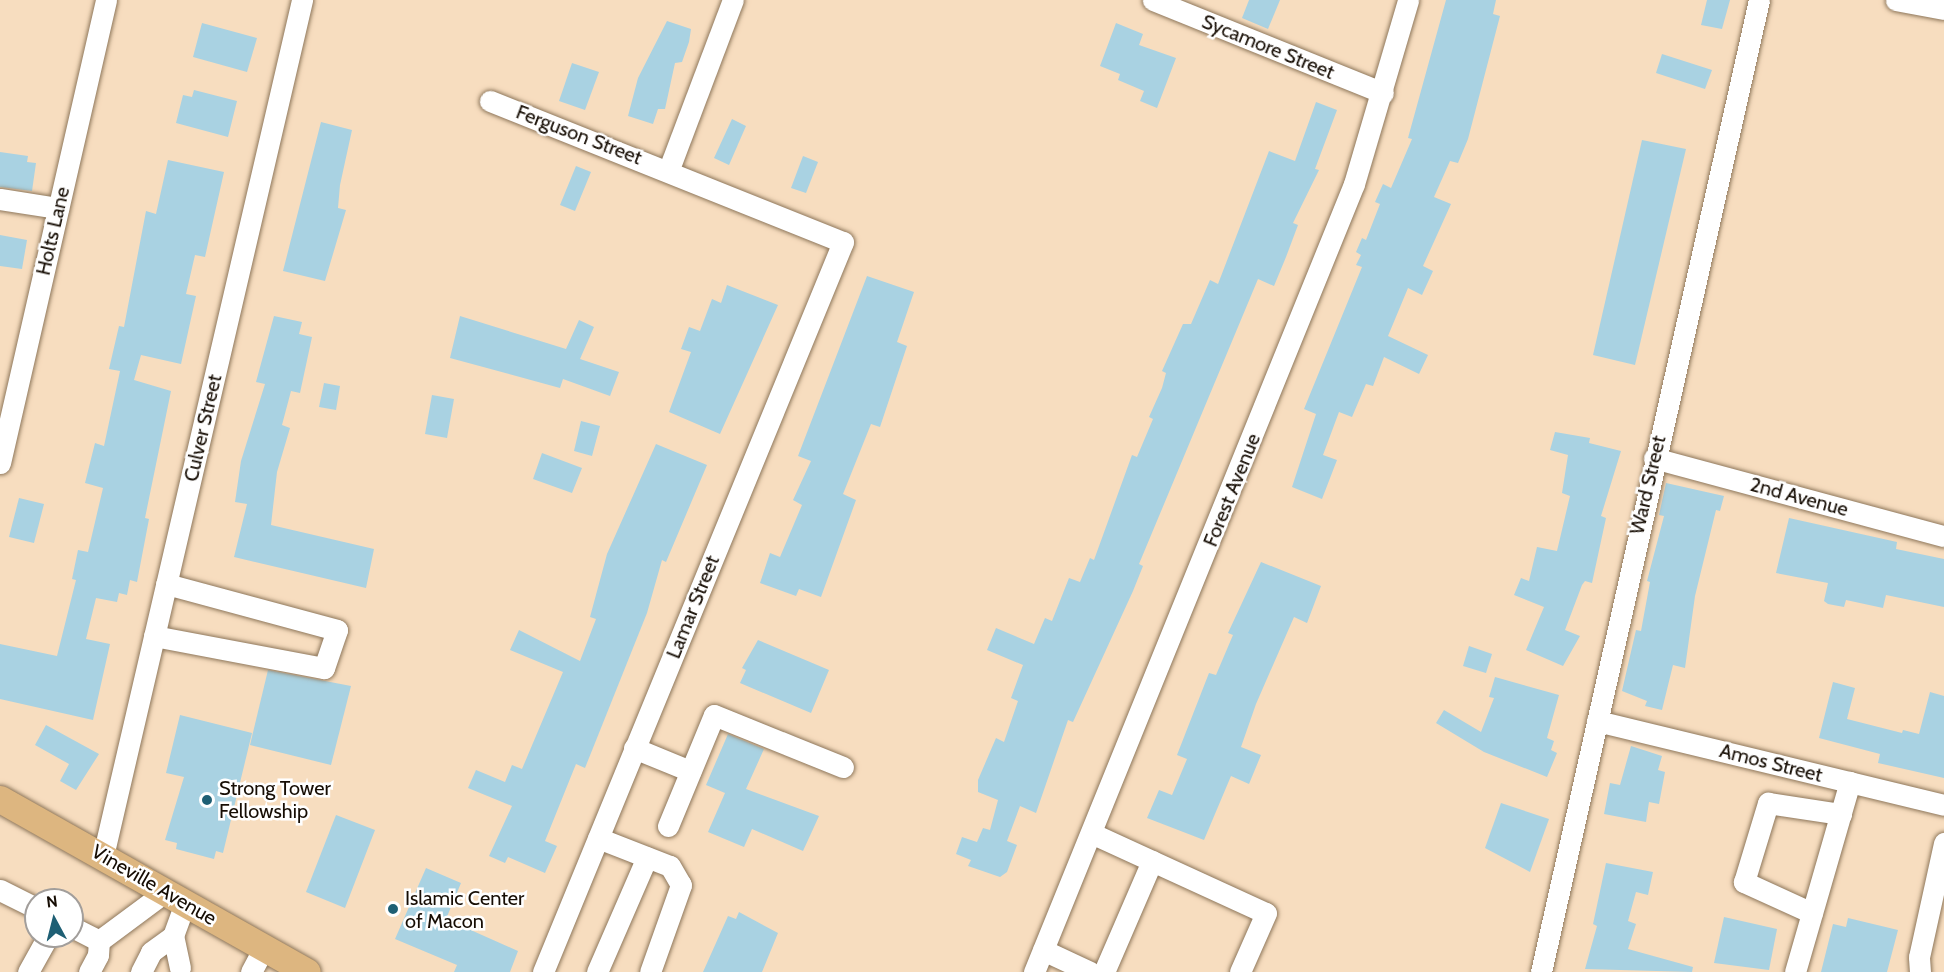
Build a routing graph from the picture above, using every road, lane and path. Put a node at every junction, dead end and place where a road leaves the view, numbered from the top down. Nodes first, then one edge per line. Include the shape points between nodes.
1 (106, 0) edge
2 (302, 0) edge
3 (733, 0) edge
4 (1153, 0) edge
5 (1408, 0) edge
6 (1759, 0) edge
7 (1896, 0) edge
8 (1944, 9) edge
9 (1383, 93) junction
10 (490, 101) dead end
11 (669, 169) junction
12 (0, 199) edge
13 (58, 208) junction
14 (843, 242) joint
15 (1654, 458) junction
16 (0, 463) edge
17 (1944, 536) edge
18 (166, 584) junction
19 (154, 636) junction
20 (1597, 721) junction
21 (634, 748) junction
22 (843, 767) dead end
23 (690, 771) junction
24 (1850, 782) junction
25 (0, 799) edge
26 (1944, 805) edge
27 (1841, 814) junction
28 (668, 826) dead end
29 (1091, 833) junction
30 (598, 838) junction
31 (1944, 843) edge
32 (103, 856) junction
33 (647, 857) junction
34 (1152, 861) junction
35 (0, 890) edge
36 (175, 897) junction
37 (24, 902) edge
38 (1812, 913) junction
39 (84, 933) edge
40 (173, 936) junction
41 (99, 940) junction
42 (41, 948) edge
43 (264, 948) junction
44 (1043, 950) junction
45 (180, 968) dead end
46 (28, 972) edge
47 (89, 972) edge
48 (141, 972) edge
49 (251, 972) edge
50 (308, 972) edge
51 (543, 972) edge
52 (597, 972) edge
53 (650, 972) edge
54 (1034, 972) edge
55 (1090, 972) edge
56 (1104, 972) edge
57 (1240, 972) edge
58 (1541, 972) edge
59 (1795, 972) edge
60 (1920, 972) edge

1 - 13 street, Holts Lane
2 - 18 street, Culver Street
3 - 11 street
4 - 9 street, Sycamore Street
5 - 9 street, Forest Avenue
6 - 15 street, Ward Street
7 - 8 street
9 - 29 street, Forest Avenue via 1354,184 1288,355
10 - 11 street, Ferguson Street
11 - 14 street, Ferguson Street
12 - 13 street
13 - 16 street, Holts Lane
14 - 21 street, Lamar Street
15 - 17 street, 2nd Avenue
15 - 20 street, Ward Street
18 - 19 street, Culver Street
18 - 19 street via 337,630 324,668
19 - 32 street, Culver Street
20 - 24 street, Amos Street
20 - 58 street, Ward Street
21 - 23 street
21 - 30 street, Lamar Street
22 - 23 street via 714,715
23 - 28 street
24 - 26 street, Amos Street
24 - 27 street
25 - 32 main road, Vineville Avenue
27 - 38 street
27 - 38 street via 1768,803 1744,882
29 - 34 street
29 - 44 street, Forest Avenue
30 - 33 street
30 - 51 street, Lamar Street
31 - 60 street via 1919,957
32 - 36 main road, Vineville Avenue
33 - 52 street
33 - 53 street via 670,866 681,885
34 - 56 street
34 - 57 street via 1266,913
35 - 37 street
36 - 40 street
36 - 41 street
36 - 43 main road, Vineville Avenue
38 - 59 street
39 - 41 street
40 - 45 street
40 - 48 street via 151,952
41 - 47 street
42 - 46 street
43 - 49 street
43 - 50 main road, Vineville Avenue
44 - 54 street, Forest Avenue
44 - 55 street

